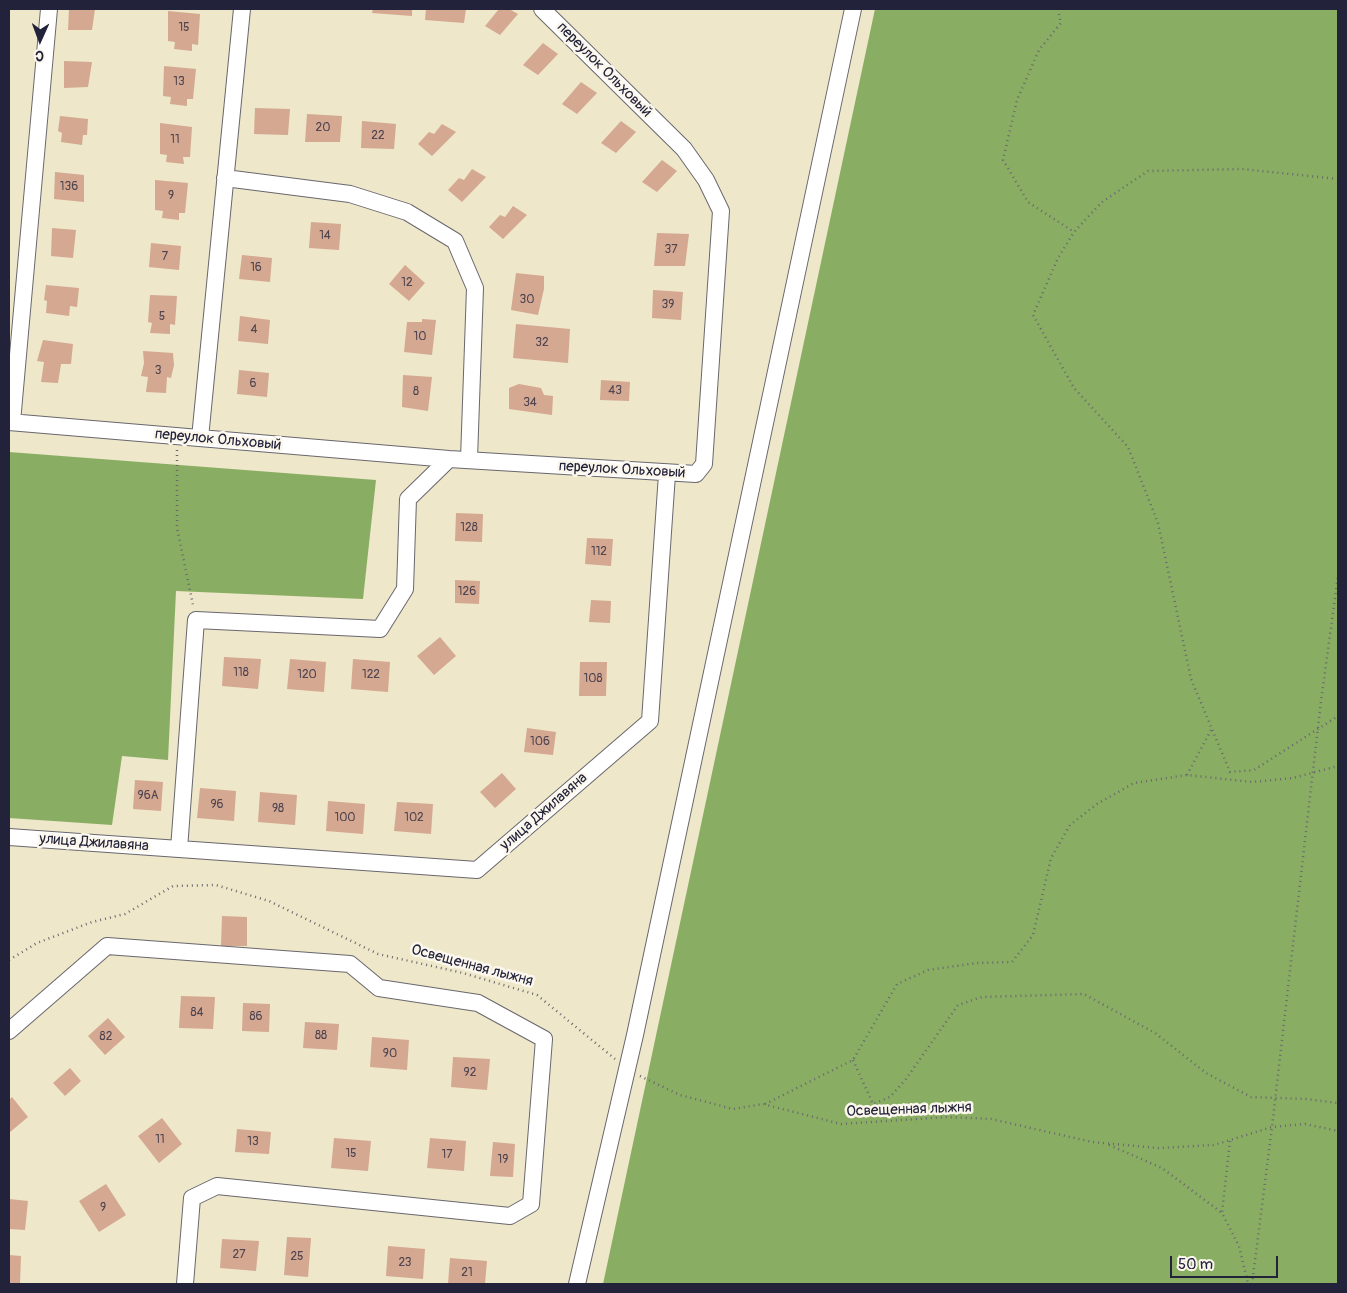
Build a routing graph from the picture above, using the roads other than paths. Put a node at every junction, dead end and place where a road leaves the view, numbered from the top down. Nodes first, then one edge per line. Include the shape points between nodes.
1 (49, 9) edge
2 (242, 9) edge
3 (542, 9) edge
4 (853, 9) edge
5 (225, 178) junction
6 (10, 422) edge
7 (200, 438) junction
8 (449, 459) junction
9 (469, 459) junction
10 (667, 474) junction
11 (9, 837) edge
12 (179, 849) junction
13 (9, 1031) edge
14 (185, 1284) edge
15 (577, 1284) edge

1 - 6 street, переулок Ольховый
2 - 5 street
3 - 10 street, переулок Ольховый via 684,149 706,180 721,211 704,464 696,474
4 - 15 street via 627,1070
5 - 7 street
5 - 9 street via 350,194 407,212 455,241 475,288
6 - 7 street, переулок Ольховый
7 - 8 street, переулок Ольховый
8 - 9 street, переулок Ольховый
8 - 12 street via 408,499 405,590 380,628 196,620
9 - 10 street, переулок Ольховый
10 - 12 street, улица Джилавяна via 650,721 477,870
11 - 12 street, улица Джилавяна
13 - 14 street via 107,946 350,964 379,988 478,1003 544,1039 531,1204 510,1216 217,1186 192,1198

